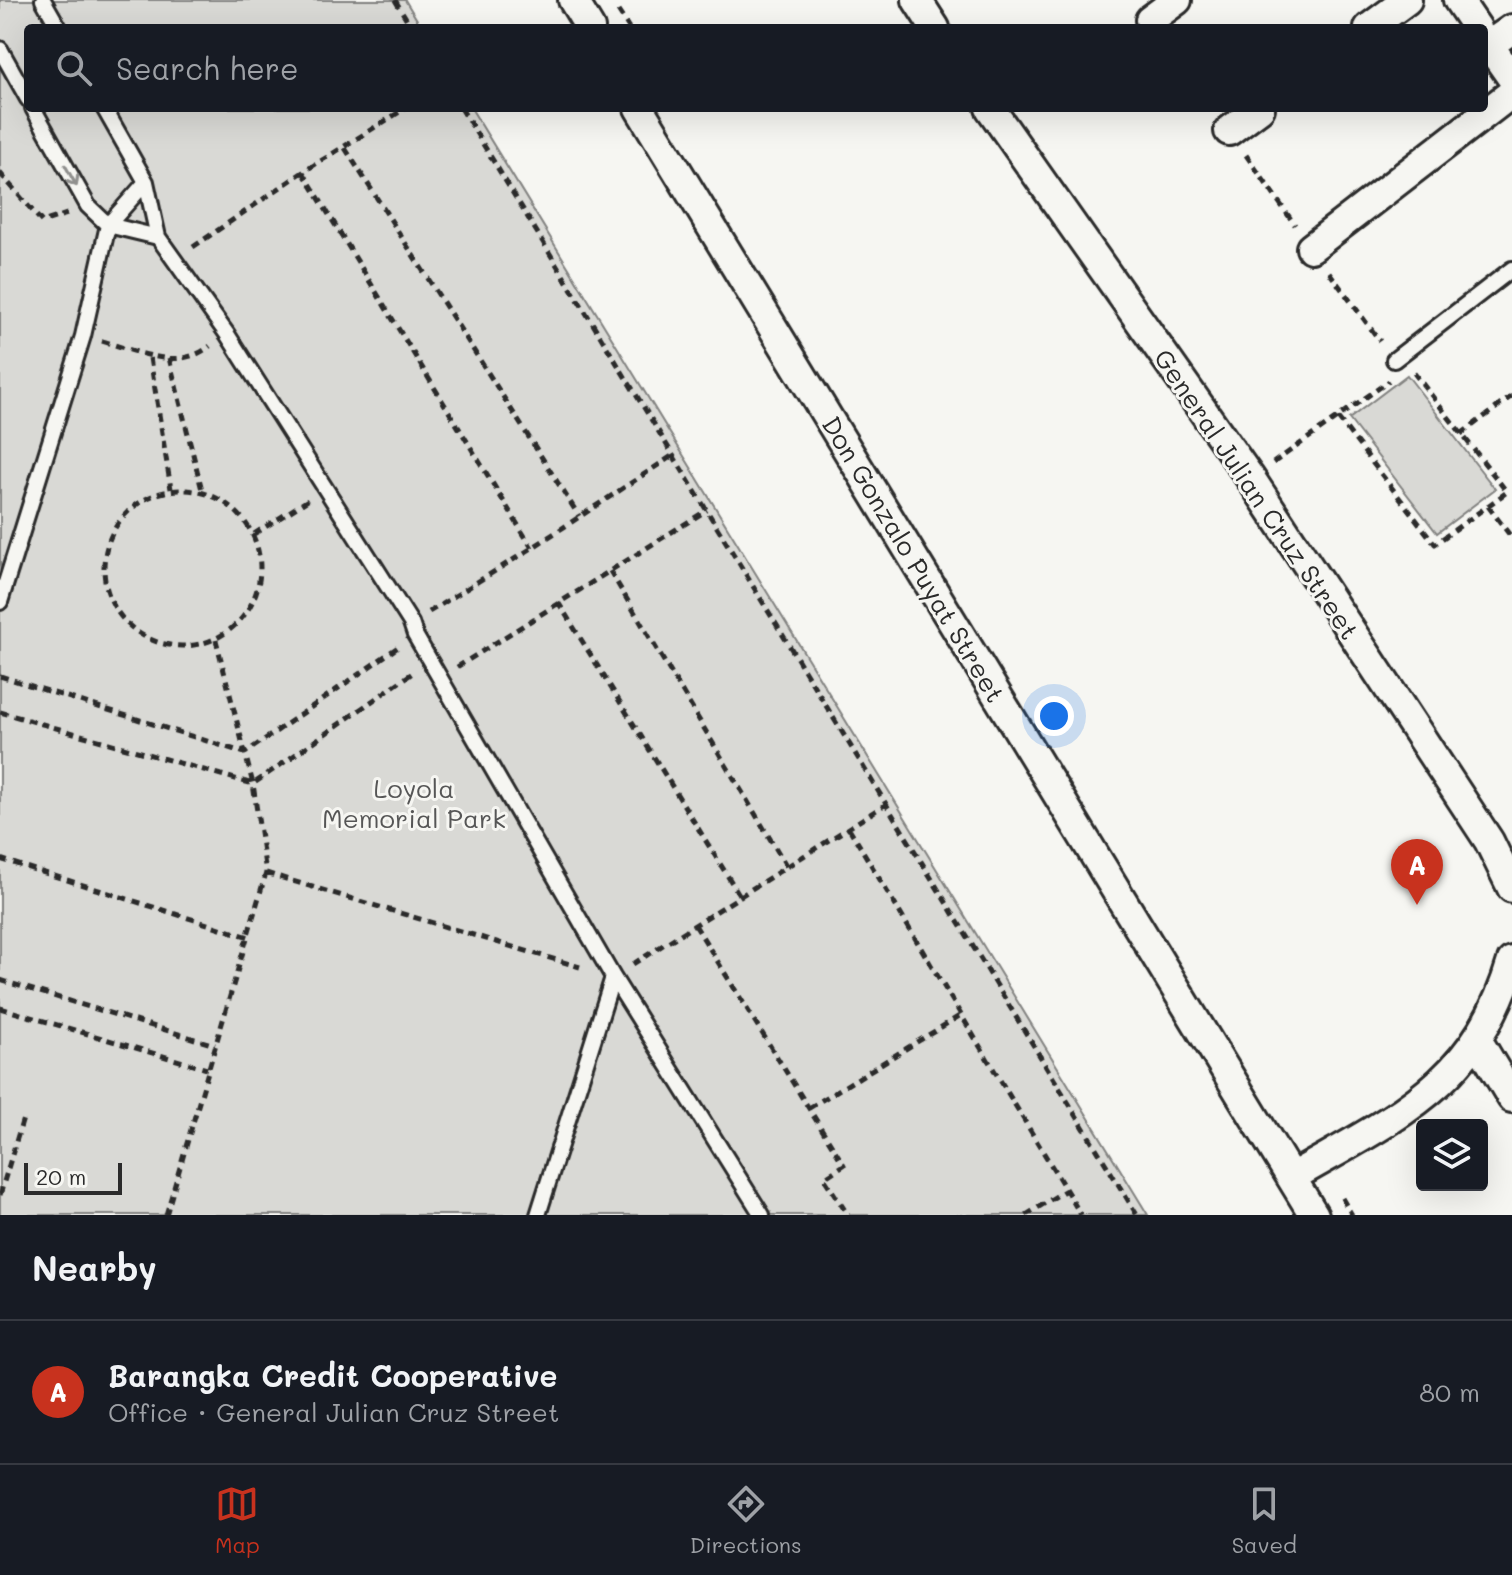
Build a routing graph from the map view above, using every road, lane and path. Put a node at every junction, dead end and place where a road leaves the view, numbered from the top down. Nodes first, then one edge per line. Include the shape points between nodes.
1 (43, 0) edge
2 (395, 0) edge
3 (573, 0) edge
4 (917, 0) edge
5 (1177, 0) edge
6 (1407, 0) edge
7 (1458, 0) edge
8 (1150, 20) dead end
9 (57, 24) edge
10 (410, 24) edge
11 (588, 24) edge
12 (932, 24) edge
13 (1374, 24) edge
14 (1481, 24) edge
15 (1491, 35) edge
16 (0, 49) edge
17 (1512, 78) edge
18 (24, 92) edge
19 (1512, 93) edge
20 (35, 112) edge
21 (106, 112) edge
22 (400, 112) edge
23 (463, 112) edge
24 (641, 112) edge
25 (993, 112) edge
26 (1255, 112) edge
27 (1487, 112) edge
28 (1488, 112) edge
29 (1229, 131) dead end
30 (345, 148) junction
31 (303, 172) junction
32 (2, 176) edge
33 (146, 182) junction
34 (0, 189) edge
35 (88, 206) junction
36 (108, 225) junction
37 (158, 237) junction
38 (1311, 248) dead end
39 (175, 259) junction
40 (1512, 269) edge
41 (227, 334) junction
42 (83, 336) junction
43 (1397, 357) junction
44 (150, 358) junction
45 (169, 358) junction
46 (1512, 396) edge
47 (1338, 418) junction
48 (1461, 434) junction
49 (672, 456) junction
50 (1251, 479) junction
51 (171, 489) junction
52 (326, 489) junction
53 (202, 490) junction
54 (1488, 506) junction
55 (707, 510) junction
56 (579, 516) junction
57 (254, 534) junction
58 (1512, 538) edge
59 (532, 548) junction
60 (610, 571) junction
61 (0, 602) edge
62 (558, 602) junction
63 (413, 629) junction
64 (216, 640) junction
65 (431, 660) junction
66 (0, 676) edge
67 (441, 678) junction
68 (0, 712) edge
69 (245, 753) junction
70 (253, 784) junction
71 (886, 804) junction
72 (849, 828) junction
73 (0, 859) edge
74 (787, 867) junction
75 (266, 873) junction
76 (1512, 888) edge
77 (740, 896) junction
78 (695, 925) junction
79 (249, 937) junction
80 (1512, 961) edge
81 (613, 977) junction
82 (0, 980) edge
83 (0, 1008) edge
84 (961, 1015) junction
85 (1478, 1041) junction
86 (215, 1045) junction
87 (207, 1069) junction
88 (1512, 1098) edge
89 (809, 1108) junction
90 (24, 1115) dead end
91 (1292, 1177) junction
92 (1066, 1190) junction
93 (0, 1195) edge
94 (166, 1215) edge
95 (538, 1215) edge
96 (762, 1215) edge
97 (848, 1215) edge
98 (1026, 1215) edge
99 (1081, 1215) edge
100 (1137, 1215) edge
101 (1314, 1215) edge

1 - 9 lane
2 - 10 path
3 - 11 street
4 - 12 street
5 - 8 street
6 - 13 street
7 - 14 street
15 - 17 street
16 - 18 lane
19 - 28 street
20 -> 35 lane
21 - 33 lane
22 - 30 path
23 - 49 path
24 - 91 street, Don Gonzalo Puyat Street
25 - 50 street, General Julian Cruz Street
26 - 29 street
27 - 38 street
30 - 31 path
30 - 56 path
31 - 39 path
31 - 59 path
32 - 34 path
32 - 35 path via 42,222
33 - 36 lane
33 - 37 lane
35 - 36 lane
36 - 37 lane
36 - 42 lane
37 - 39 lane
39 - 41 lane
40 - 43 lane
41 - 45 path via 198,356
41 - 52 lane
42 - 44 path
42 - 61 lane
43 - 47 path via 1402,372
43 - 48 path
44 - 45 path
44 - 51 path
45 - 53 path
46 - 48 path
47 - 50 path
47 - 54 path via 1435,544
48 - 54 path via 1507,492
49 - 55 path
49 - 56 path
50 - 76 street, General Julian Cruz Street via 1489,841
51 - 53 path
51 - 64 path via 135,504 110,533 102,572 113,609 140,636 177,648
52 - 57 path
52 - 63 lane
53 - 57 path via 233,506
54 - 58 path
55 - 60 path
55 - 71 path
56 - 59 path
57 - 64 path via 261,574 252,600 247,613
59 - 63 path
60 - 62 path
60 - 74 path
62 - 67 path
62 - 77 path
63 - 65 lane
63 - 69 path
64 - 69 path
65 - 67 lane
65 - 70 path
66 - 69 path
67 - 81 lane
68 - 70 path
69 - 70 path
70 - 75 path
71 - 72 path
71 - 100 path
72 - 74 path
72 - 84 path
73 - 79 path
74 - 77 path
75 - 79 path
75 - 81 path
77 - 78 path
78 - 81 path
78 - 89 path
79 - 86 path
80 - 85 street
81 - 95 lane
81 - 96 lane
82 - 86 path
83 - 87 path
84 - 89 path
84 - 92 path
85 - 88 street
85 - 91 street via 1430,1092
86 - 87 path
87 - 94 path
89 - 97 path via 844,1165 824,1178
90 - 93 path
91 - 101 street, Don Gonzalo Puyat Street
92 - 98 path
92 - 99 path

